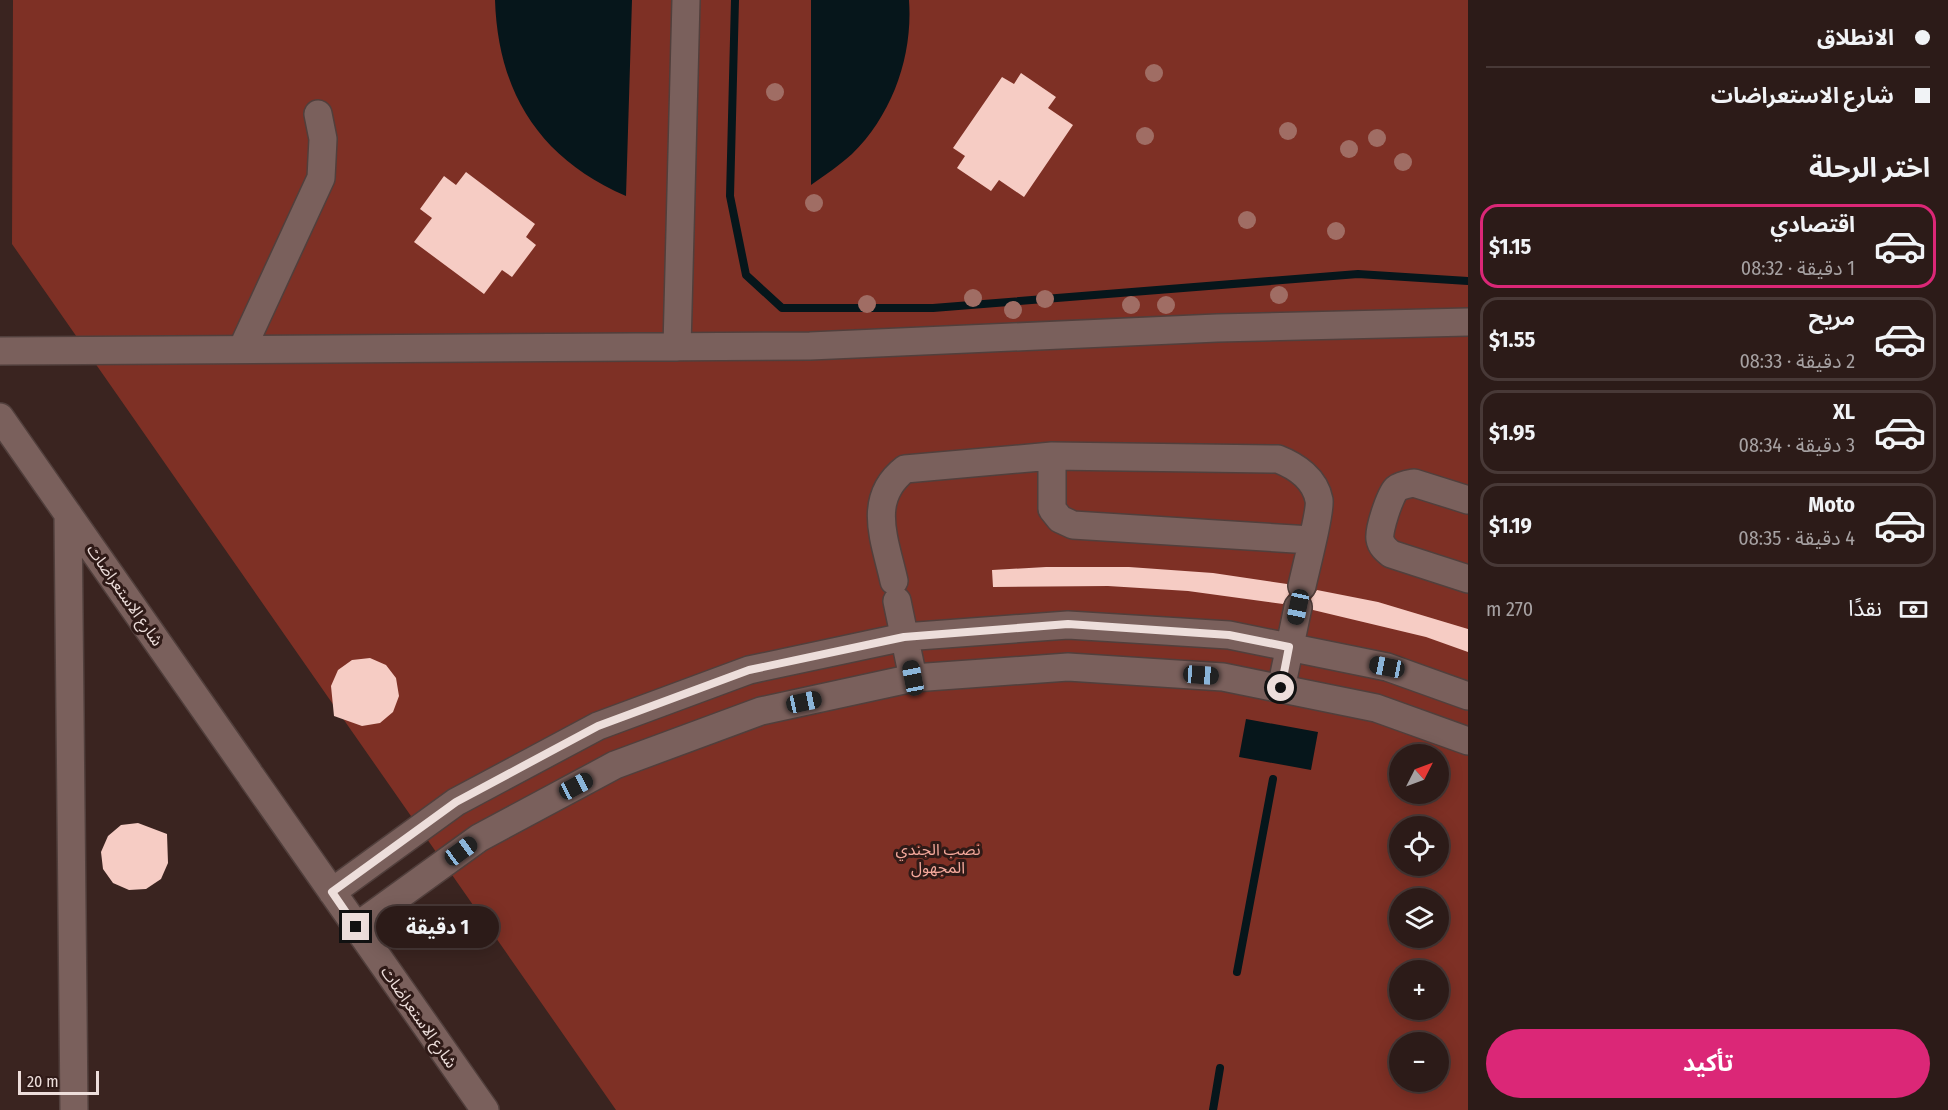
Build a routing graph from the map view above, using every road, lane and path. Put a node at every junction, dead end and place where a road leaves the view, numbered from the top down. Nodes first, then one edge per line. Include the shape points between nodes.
1 (686, 0) edge
2 (318, 114) dead end
3 (1468, 322) edge
4 (677, 347) junction
5 (242, 350) junction
6 (0, 351) edge
7 (0, 417) edge
8 (1052, 456) junction
9 (1468, 500) edge
10 (68, 514) junction
11 (1311, 540) junction
12 (1468, 579) edge
13 (904, 637) junction
14 (1289, 647) junction
15 (913, 678) junction
16 (1281, 688) junction
17 (1468, 696) edge
18 (1468, 740) edge
19 (332, 892) junction
20 (356, 927) junction
21 (74, 1110) edge
22 (484, 1110) edge

1 - 4 street
2 - 5 street via 323,139 321,178
3 - 4 street via 1217,328 810,346
4 - 5 street
5 - 6 street
7 - 10 street, شارع الاستعراضات
8 - 11 street via 1052,509 1060,519 1073,525
8 - 11 street via 1278,459 1309,479 1319,501
8 - 13 street via 905,469 895,476 883,495 880,511
9 - 12 street via 1406,484 1390,499 1379,534 1391,554
10 - 19 street, شارع الاستعراضات
10 - 21 street
11 - 14 street
13 - 14 street via 1068,624 1229,635
13 - 15 street
13 - 19 street via 749,670 598,726 456,802
14 - 16 street
14 - 17 street via 1387,667
15 - 16 street via 1068,667 1223,677
15 - 20 street via 761,711 615,765 478,838
16 - 18 street via 1376,708
19 - 20 street, شارع الاستعراضات
20 - 22 street, شارع الاستعراضات

